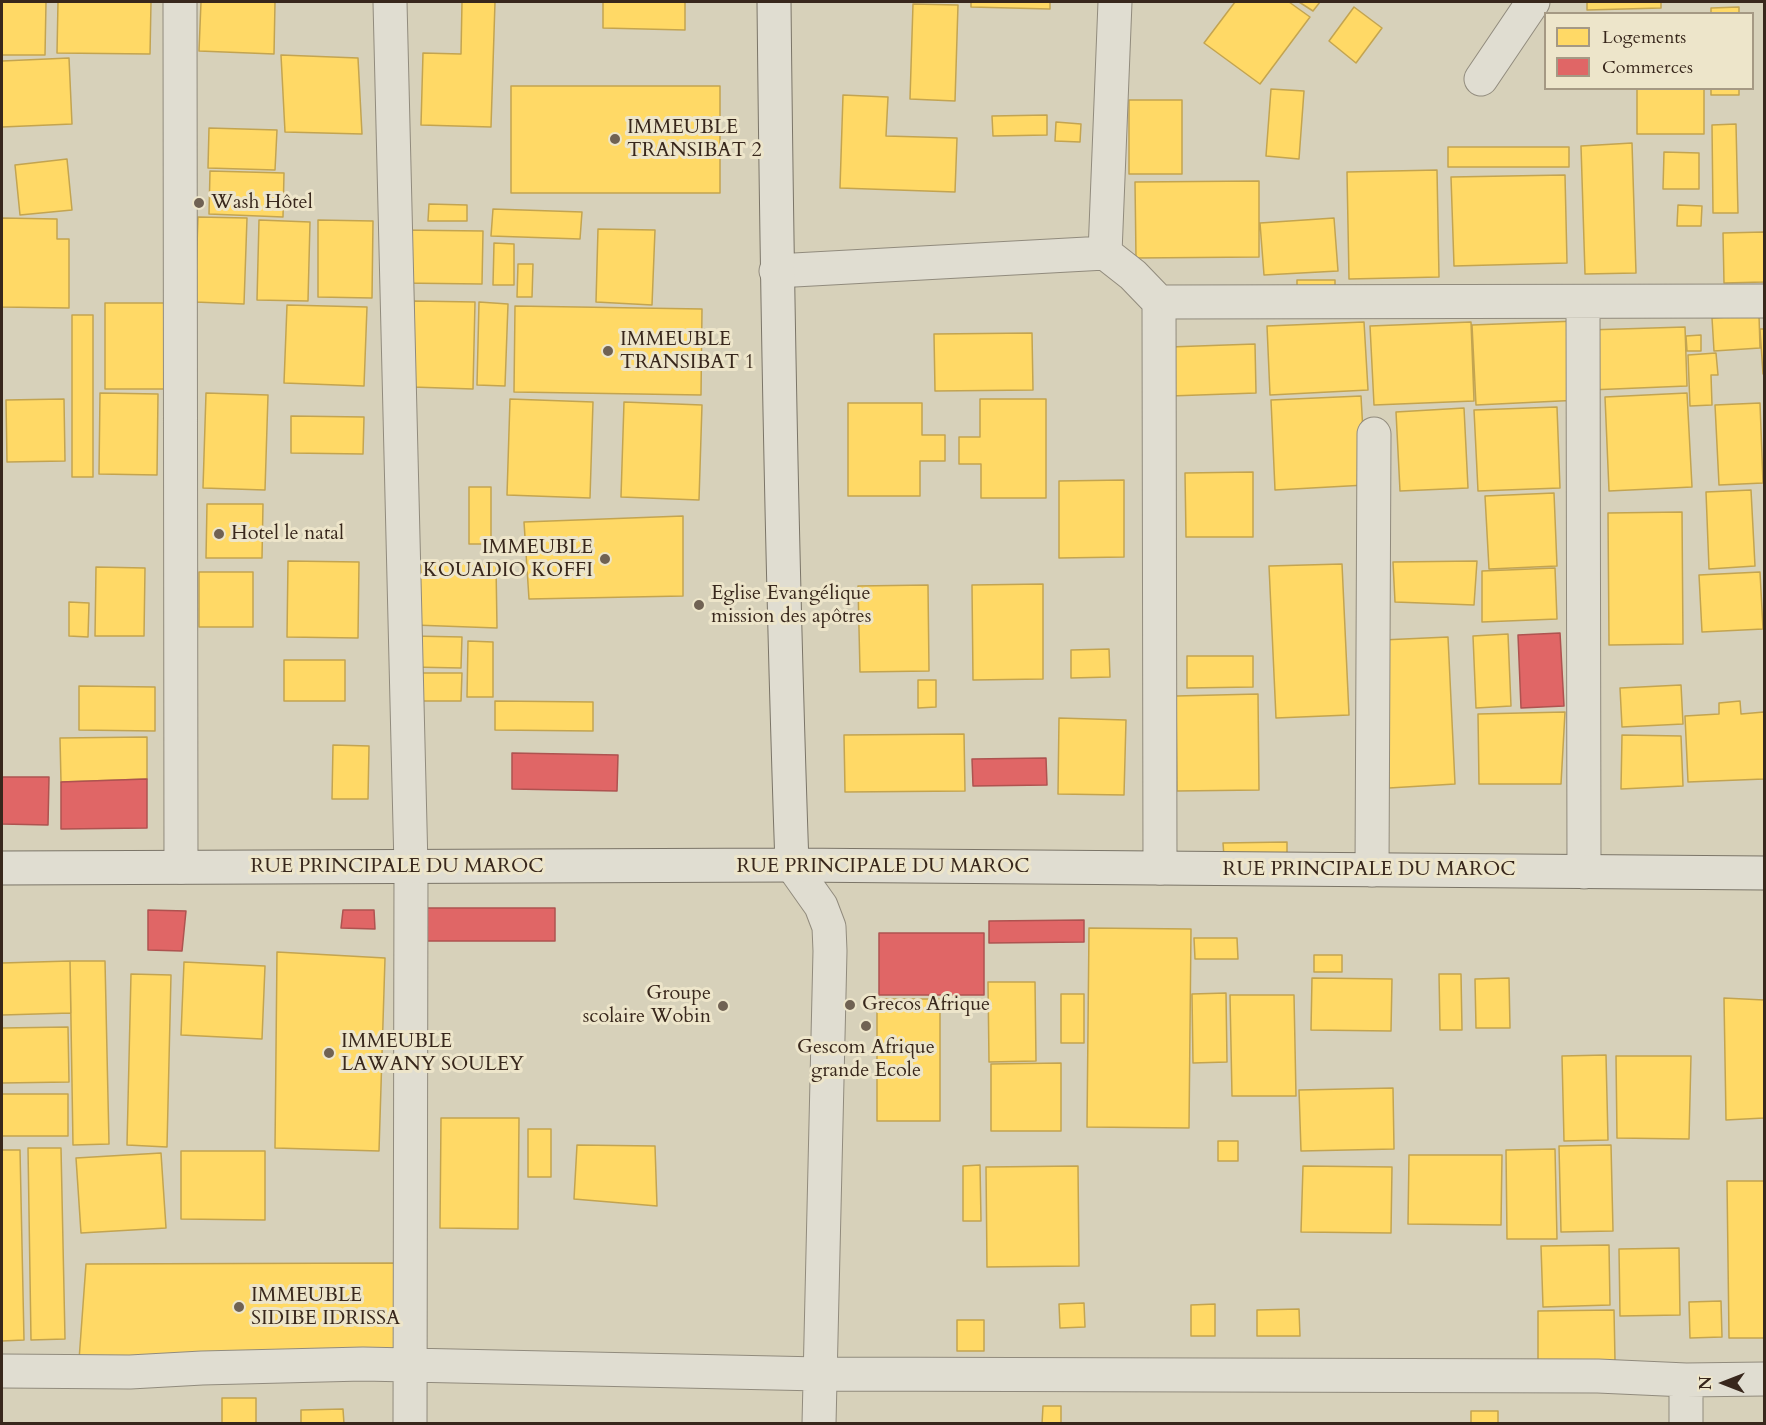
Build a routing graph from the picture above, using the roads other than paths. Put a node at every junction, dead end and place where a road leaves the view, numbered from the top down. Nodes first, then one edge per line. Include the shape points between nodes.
1 (180, 2) edge
2 (390, 2) edge
3 (774, 2) edge
4 (1115, 2) edge
5 (1533, 2) edge
6 (1480, 79) dead end
7 (1105, 253) junction
8 (776, 271) junction
9 (1764, 301) edge
10 (1159, 302) junction
11 (1583, 302) junction
12 (1374, 434) dead end
13 (792, 865) junction
14 (181, 867) junction
15 (411, 867) junction
16 (2, 868) edge
17 (1160, 868) junction
18 (1372, 870) junction
19 (1584, 872) junction
20 (1764, 873) edge
21 (411, 1365) junction
22 (2, 1371) edge
23 (820, 1374) junction
24 (1686, 1380) junction
25 (1764, 1380) edge
26 (410, 1424) edge
27 (819, 1424) edge
28 (1686, 1424) edge

1 - 14 street
2 - 15 street
3 - 8 street
4 - 7 street
5 - 6 street
7 - 8 street
7 - 10 street
8 - 13 street
9 - 11 street
10 - 11 street
10 - 17 street
11 - 19 street
12 - 18 street
13 - 15 street, RUE PRINCIPALE DU MAROC
13 - 17 street, RUE PRINCIPALE DU MAROC
13 - 23 street via 821,906 829,935
14 - 15 street, RUE PRINCIPALE DU MAROC
14 - 16 street, RUE PRINCIPALE DU MAROC
15 - 21 street
17 - 18 street, RUE PRINCIPALE DU MAROC
18 - 19 street, RUE PRINCIPALE DU MAROC
19 - 20 street, RUE PRINCIPALE DU MAROC
21 - 22 street
21 - 23 street
21 - 26 street
23 - 24 street via 1598,1376
23 - 27 street
24 - 25 street
24 - 28 street

